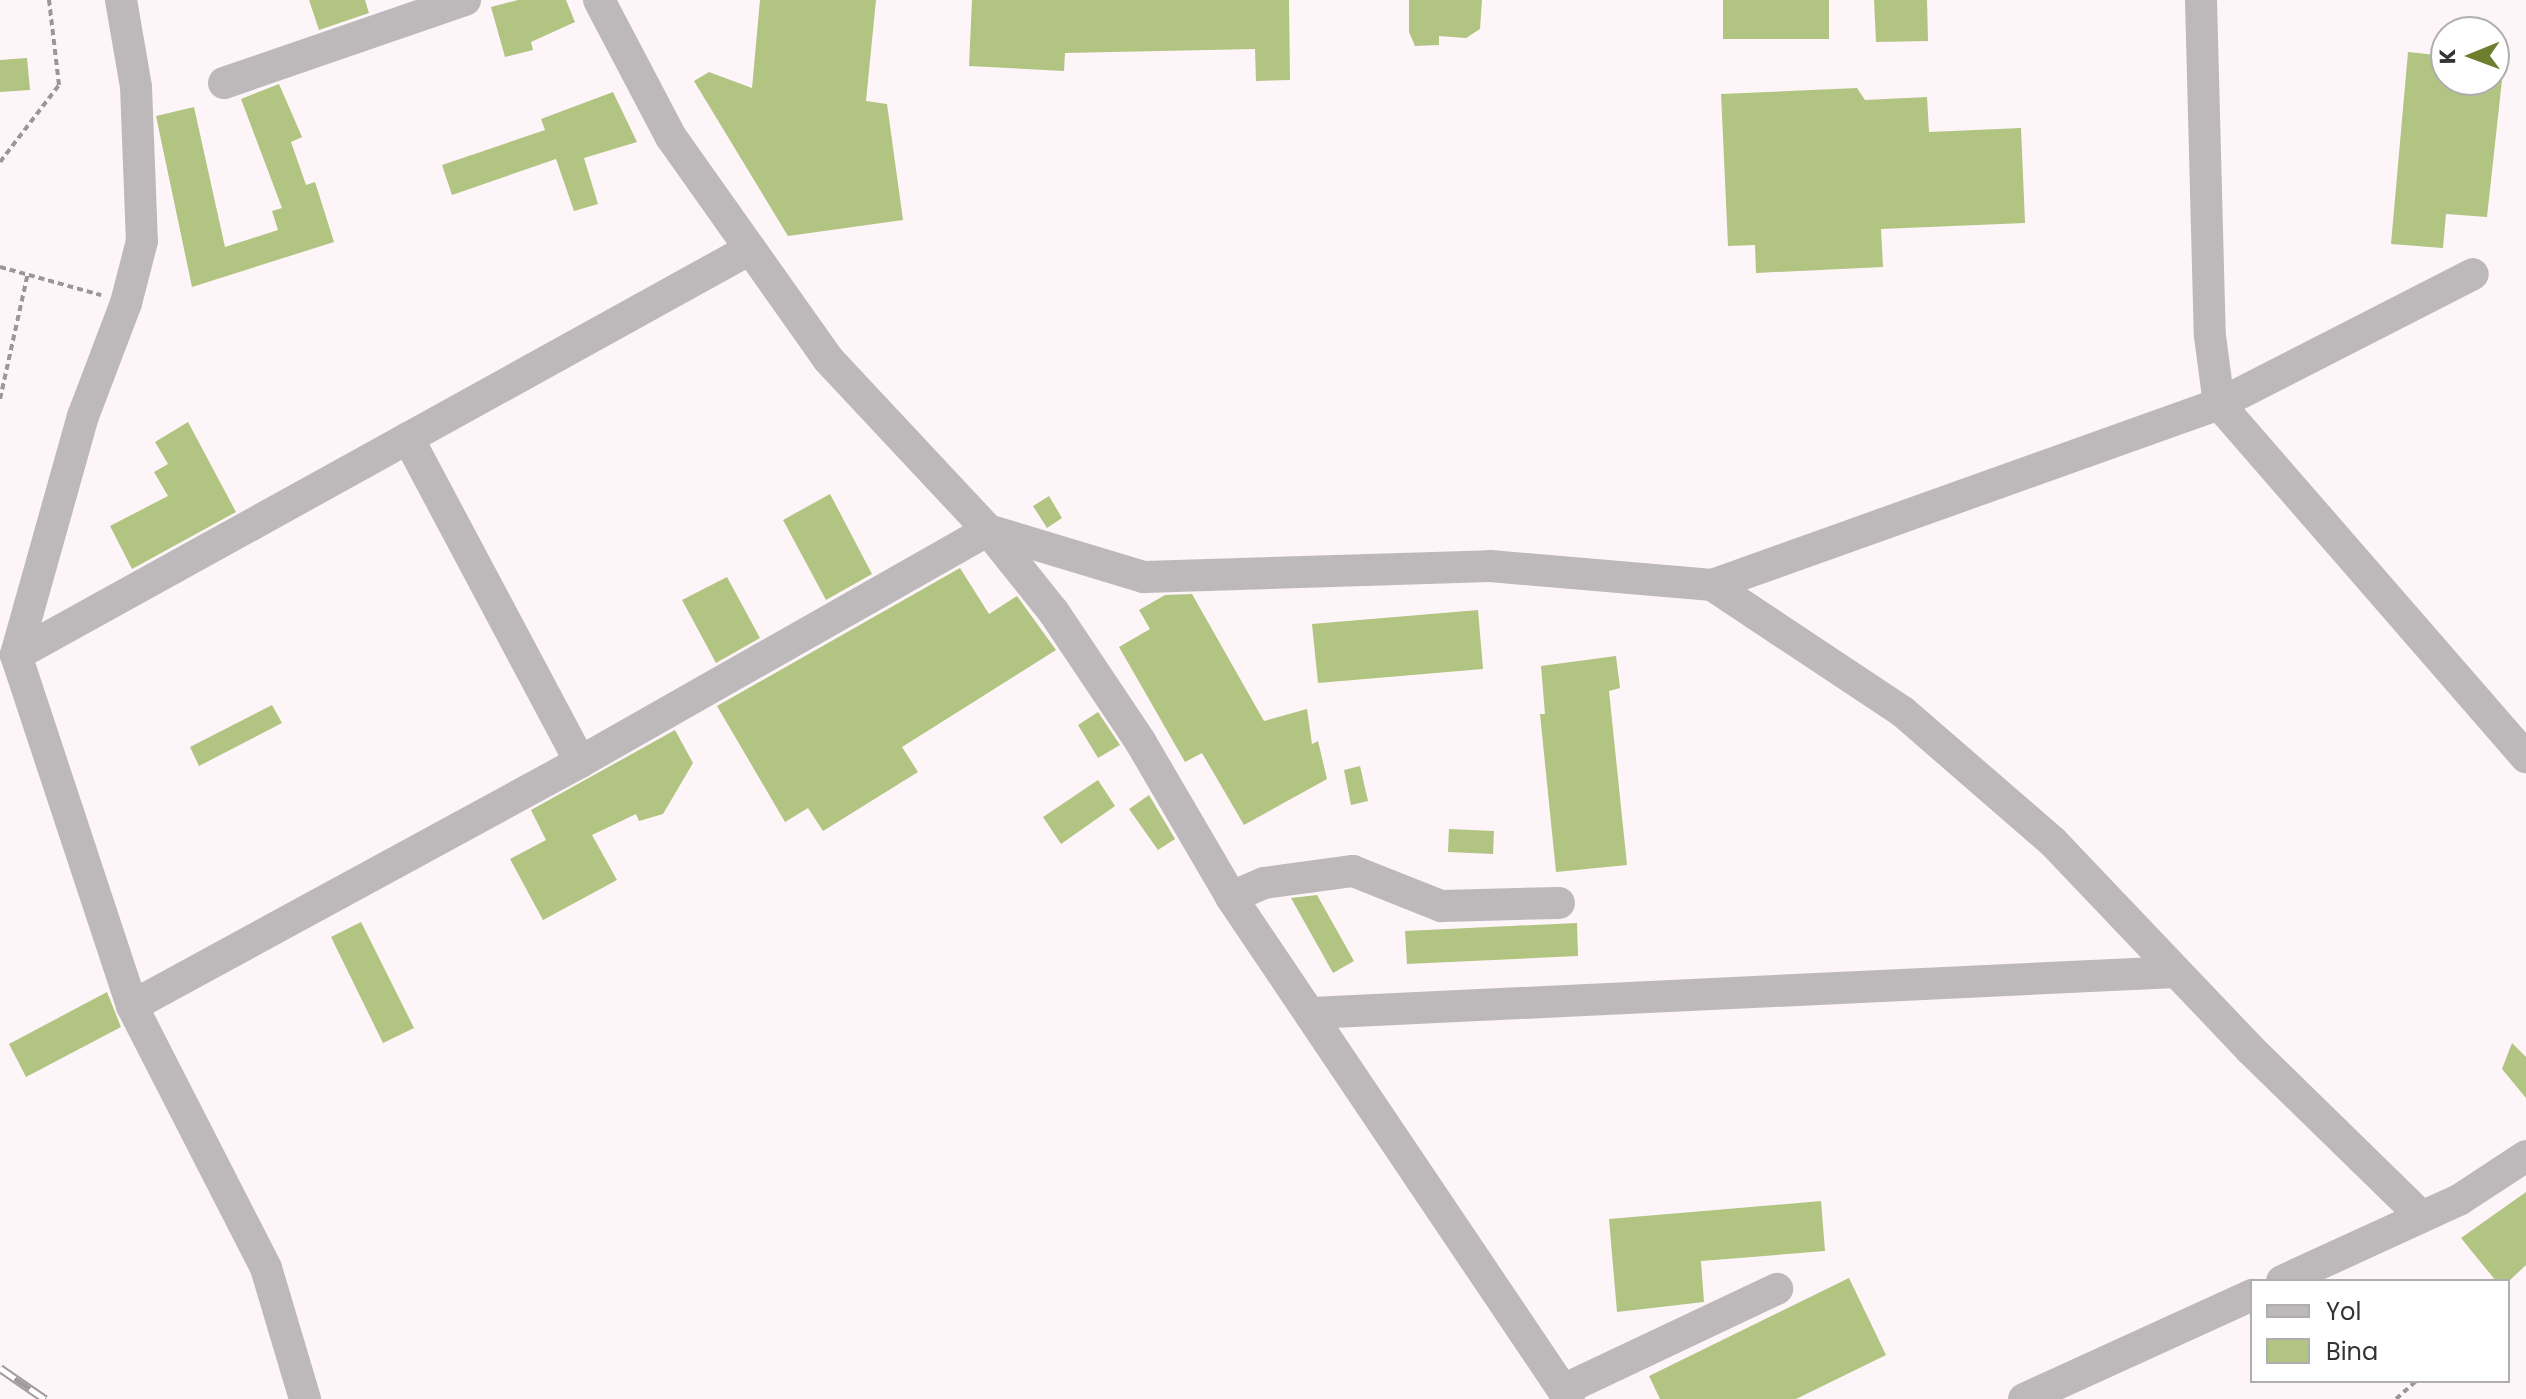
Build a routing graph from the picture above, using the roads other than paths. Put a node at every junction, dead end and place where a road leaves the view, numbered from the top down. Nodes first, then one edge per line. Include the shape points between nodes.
1 (121, 0) edge
2 (465, 0) edge
3 (599, 0) edge
4 (2201, 0) edge
5 (224, 83) dead end
6 (750, 249) junction
7 (2473, 274) dead end
8 (2219, 404) junction
9 (408, 438) junction
10 (988, 530) junction
11 (1712, 585) junction
12 (16, 655) junction
13 (2526, 757) edge
14 (580, 762) junction
15 (1231, 897) junction
16 (1559, 903) dead end
17 (2176, 972) junction
18 (132, 1006) junction
19 (1312, 1013) junction
20 (2526, 1156) edge
21 (2422, 1217) junction
22 (2286, 1279) edge
23 (1777, 1289) dead end
24 (2250, 1296) edge
25 (1566, 1394) edge
26 (305, 1399) edge
27 (2024, 1399) edge

1 - 12 street via 136,87 142,241 126,303 83,416
2 - 5 street
3 - 6 street via 671,137
4 - 8 street via 2210,336
6 - 9 street
6 - 10 street via 828,359
7 - 8 street
8 - 11 street
8 - 13 street
9 - 12 street
9 - 14 street
10 - 11 street via 1144,577 1490,566
10 - 14 street
10 - 15 street via 1053,611 1123,715
11 - 17 street via 1903,712 2053,842
12 - 18 street
14 - 18 street
15 - 16 street via 1264,883 1353,871 1441,906
15 - 19 street
17 - 19 street
17 - 21 street
18 - 26 street via 266,1268
19 - 25 street via 1430,1198
20 - 21 street via 2459,1200
21 - 22 street
23 - 25 street
24 - 27 street

